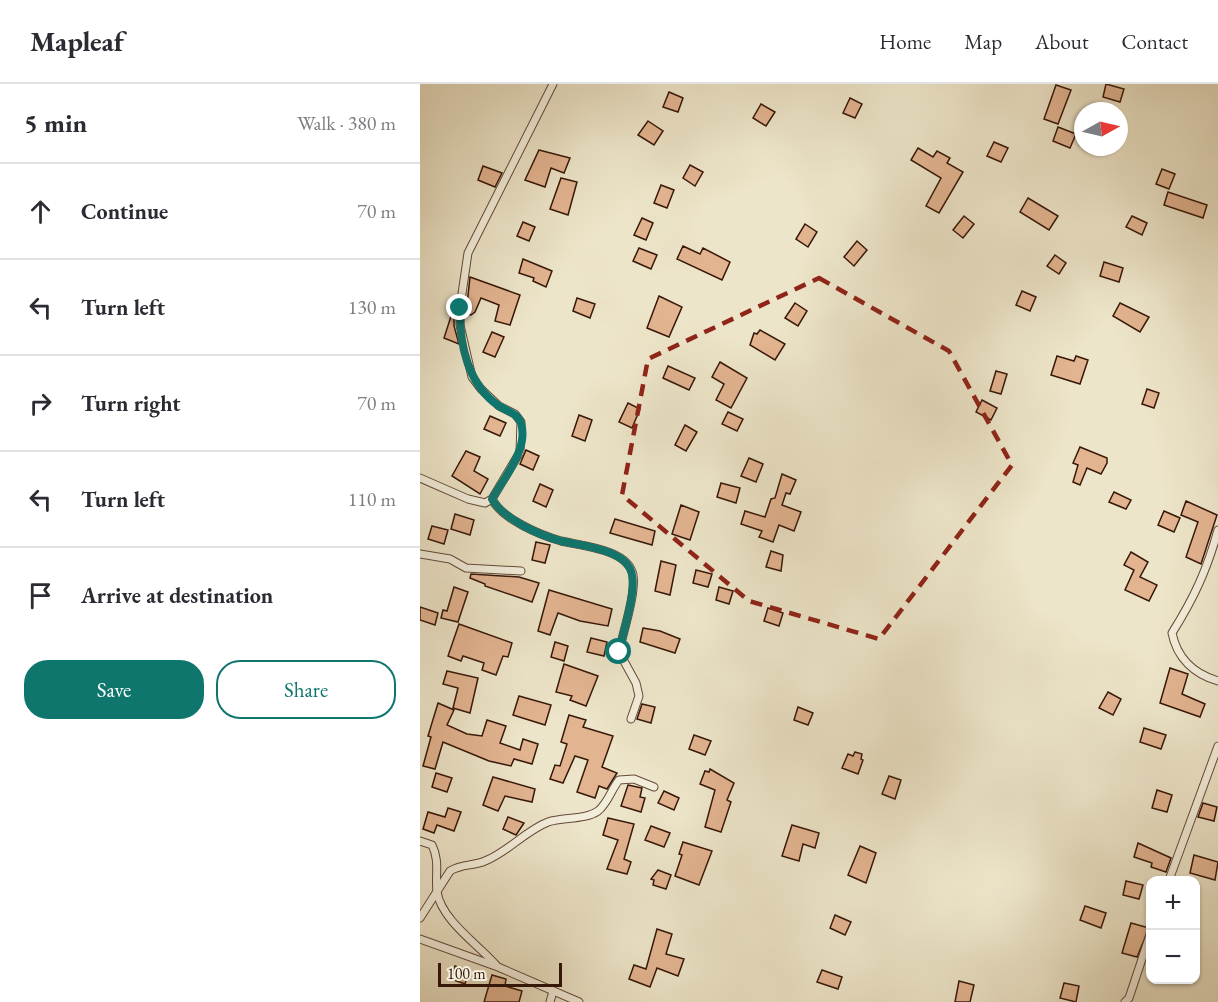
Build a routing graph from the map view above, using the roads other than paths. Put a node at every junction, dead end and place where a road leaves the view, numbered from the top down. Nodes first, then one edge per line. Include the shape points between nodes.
1 (553, 84) edge
2 (420, 478) edge
3 (492, 499) junction
4 (1218, 530) edge
5 (420, 554) edge
6 (521, 571) dead end
7 (1218, 681) edge
8 (631, 719) dead end
9 (1218, 746) edge
10 (654, 787) dead end
11 (420, 841) edge
12 (1170, 876) edge
13 (437, 893) junction
14 (420, 918) edge
15 (420, 939) edge
16 (1146, 947) edge
17 (498, 968) junction
18 (553, 991) junction
19 (550, 1002) edge
20 (579, 1002) edge
21 (1125, 1002) edge

1 - 3 street via 468,253 460,325 472,377 499,406 521,422 520,452
2 - 3 street via 478,503
3 - 8 street via 504,515 560,540 603,549 631,569 632,586 619,652 638,689
4 - 7 street via 1196,595 1172,633 1185,662 1205,677
5 - 6 street via 466,568
9 - 12 street
10 - 13 street via 634,779 619,780 596,812 550,821 494,858 458,866 450,871
11 - 13 street via 432,845 434,850
13 - 14 street
13 - 17 street via 459,928
15 - 17 street
16 - 21 street
17 - 18 street
18 - 19 street
18 - 20 street

